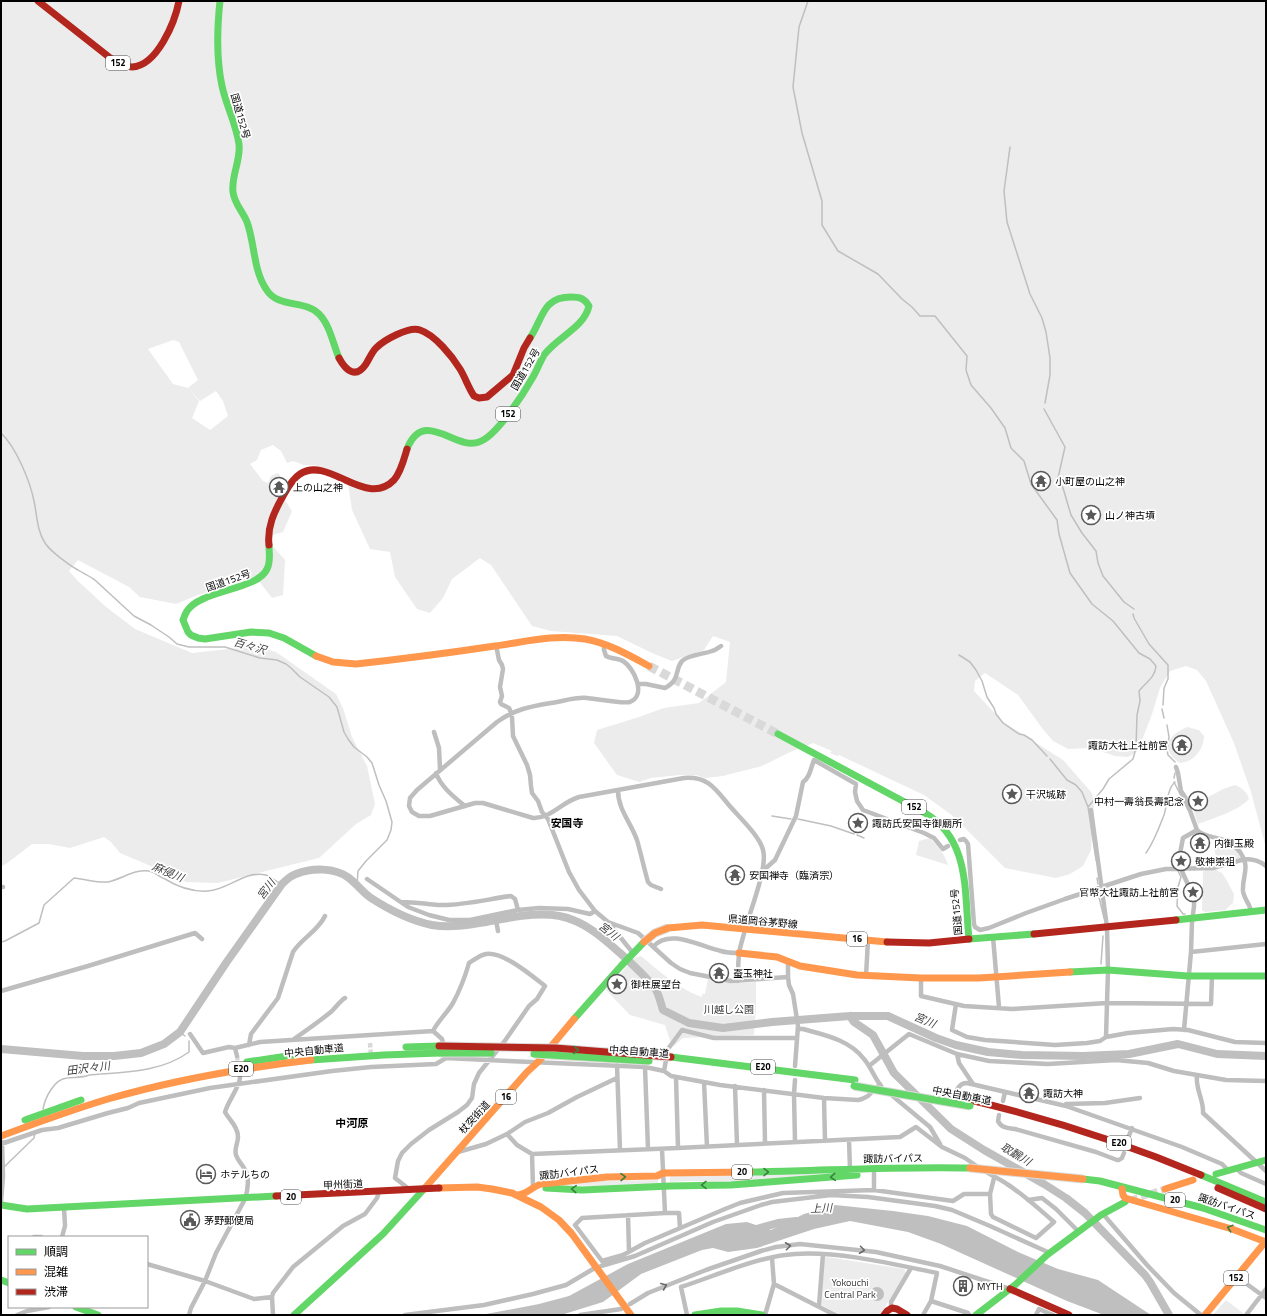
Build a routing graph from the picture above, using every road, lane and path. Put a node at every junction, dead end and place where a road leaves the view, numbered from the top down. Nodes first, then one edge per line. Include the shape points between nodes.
1 (38, 1) edge
2 (179, 1) edge
3 (220, 1) edge
4 (604, 644) junction
5 (496, 646) junction
6 (721, 646) dead end
7 (649, 666) tunnel mouth
8 (639, 684) junction
9 (511, 713) junction
10 (434, 732) dead end
11 (778, 734) tunnel mouth
12 (1176, 767) dead end
13 (438, 771) junction
14 (618, 790) junction
15 (465, 806) junction
16 (1091, 810) dead end
17 (546, 816) junction
18 (1197, 830) junction
19 (960, 840) dead end
20 (948, 846) dead end
21 (1245, 860) junction
22 (1266, 866) edge
23 (763, 868) junction
24 (1179, 869) junction
25 (368, 879) dead end
26 (1101, 888) junction
27 (661, 889) dead end
28 (401, 902) junction
29 (518, 910) junction
30 (1266, 910) edge
31 (596, 911) junction
32 (1251, 912) junction
33 (325, 916) dead end
34 (496, 916) junction
35 (1193, 918) junction
36 (608, 922) junction
37 (1107, 927) junction
38 (745, 929) junction
39 (498, 930) dead end
40 (993, 937) junction
41 (202, 939) dead end
42 (968, 939) junction
43 (868, 940) junction
44 (1266, 944) edge
45 (654, 946) junction
46 (1191, 952) junction
47 (632, 954) junction
48 (739, 954) junction
49 (788, 961) junction
50 (1108, 970) junction
51 (866, 976) junction
52 (997, 976) junction
53 (1188, 976) junction
54 (1212, 976) junction
55 (1266, 976) edge
56 (788, 977) junction
57 (921, 978) junction
58 (738, 981) junction
59 (1, 991) edge
60 (345, 998) dead end
61 (1107, 1003) junction
62 (588, 1004) joint
63 (956, 1004) junction
64 (1186, 1004) junction
65 (999, 1007) junction
66 (798, 1027) junction
67 (1184, 1030) junction
68 (433, 1031) junction
69 (190, 1034) dead end
70 (370, 1036) junction
71 (1106, 1037) junction
72 (798, 1038) junction
73 (293, 1039) junction
74 (370, 1043) tunnel mouth
75 (1266, 1043) edge
76 (249, 1045) junction
77 (235, 1048) junction
78 (440, 1049) junction
79 (957, 1054) junction
80 (237, 1056) tunnel mouth
81 (446, 1058) junction
82 (490, 1059) junction
83 (371, 1060) tunnel mouth
84 (538, 1062) junction
85 (616, 1065) junction
86 (870, 1065) junction
87 (796, 1066) dead end
88 (371, 1067) junction
89 (645, 1067) junction
90 (664, 1071) junction
91 (1197, 1074) junction
92 (676, 1077) junction
93 (617, 1078) junction
94 (794, 1080) dead end
95 (240, 1081) junction
96 (1266, 1081) edge
97 (704, 1082) junction
98 (855, 1083) junction
99 (880, 1084) junction
100 (973, 1084) junction
101 (735, 1086) junction
102 (764, 1090) junction
103 (1005, 1092) junction
104 (794, 1094) junction
105 (824, 1098) junction
106 (1140, 1098) dead end
107 (953, 1100) dead end
108 (1003, 1101) dead end
109 (1062, 1105) junction
110 (999, 1115) dead end
111 (1132, 1128) junction
112 (1, 1129) edge
113 (507, 1134) junction
114 (1, 1136) edge
115 (1128, 1138) dead end
116 (849, 1140) junction
117 (826, 1141) junction
118 (795, 1142) junction
119 (766, 1143) junction
120 (2, 1144) edge
121 (737, 1145) junction
122 (707, 1147) junction
123 (942, 1147) junction
124 (678, 1148) junction
125 (648, 1149) junction
126 (662, 1149) junction
127 (620, 1150) junction
128 (457, 1152) junction
129 (1124, 1153) dead end
130 (532, 1154) junction
131 (1266, 1160) edge
132 (1257, 1162) junction
133 (850, 1169) junction
134 (970, 1170) junction
135 (1233, 1170) junction
136 (1266, 1171) edge
137 (663, 1173) junction
138 (874, 1173) junction
139 (1216, 1174) dead end
140 (2, 1176) edge
141 (994, 1178) junction
142 (1193, 1180) dead end
143 (1083, 1181) junction
144 (1266, 1184) edge
145 (533, 1187) junction
146 (664, 1188) junction
147 (424, 1189) junction
148 (1122, 1189) junction
149 (1165, 1189) tunnel mouth
150 (874, 1190) junction
151 (411, 1191) junction
152 (379, 1192) junction
153 (990, 1194) junction
154 (518, 1195) junction
155 (245, 1199) junction
156 (1028, 1200) junction
157 (531, 1201) junction
158 (1, 1202) edge
159 (1125, 1202) tunnel mouth
160 (1266, 1202) edge
161 (1, 1205) edge
162 (64, 1207) junction
163 (1266, 1209) edge
164 (665, 1213) junction
165 (1102, 1214) junction
166 (628, 1215) junction
167 (680, 1228) junction
168 (1265, 1230) edge
169 (1079, 1231) junction
170 (62, 1236) edge
171 (1266, 1242) edge
172 (629, 1252) junction
173 (823, 1254) junction
174 (1048, 1254) junction
175 (772, 1258) junction
176 (148, 1264) edge
177 (597, 1268) junction
178 (911, 1268) junction
179 (1237, 1277) junction
180 (205, 1281) junction
181 (774, 1284) junction
182 (1012, 1287) junction
183 (1266, 1289) edge
184 (1264, 1296) edge
185 (272, 1297) junction
186 (931, 1301) junction
187 (630, 1304) dead end
188 (819, 1306) junction
189 (891, 1307) junction
190 (43, 1308) edge
191 (79, 1308) edge
192 (622, 1309) dead end
193 (17, 1315) edge
194 (98, 1315) edge
195 (189, 1315) edge
196 (273, 1315) edge
197 (294, 1315) edge
198 (405, 1315) edge
199 (580, 1315) edge
200 (631, 1315) edge
201 (687, 1315) edge
202 (695, 1315) edge
203 (762, 1315) edge
204 (765, 1315) edge
205 (835, 1315) edge
206 (884, 1315) edge
207 (907, 1315) edge
208 (923, 1315) edge
209 (969, 1315) edge
210 (978, 1315) edge
211 (1036, 1315) edge
212 (1053, 1315) edge
213 (1069, 1315) edge
214 (1201, 1315) edge
215 (1205, 1315) edge
216 (1246, 1315) edge

1 - 2 main road, 152 via 118,63 133,67 148,61 155,53 174,22
3 - 5 main road, 国道152号 / 152 via 219,64 224,97 235,129 240,157 233,194 247,221 261,280 272,297 319,313 344,367 352,372 358,371 364,367 377,347 406,330 418,329 425,331 454,361 474,396 483,398 513,375 524,348 550,303 578,297 584,299 589,306 582,321 549,349 517,402 482,442 456,440 435,430 420,433 407,449 398,476 390,484 380,488 361,488 318,469 301,473 294,479 269,525 270,562 264,576 251,584 192,605 184,615 184,624 191,636 205,639 265,632 287,639 325,660 339,664
4 - 5 main road, 国道152号 / 152 via 586,639 558,637
4 - 7 main road, 国道152号 / 152
4 - 8 street via 606,656 627,664
5 - 9 street via 503,668 500,702 509,708
6 - 8 street via 714,651 681,662 676,678 665,688
8 - 9 street via 637,694 630,702 577,698 526,707
9 - 13 street
9 - 17 street via 513,736 529,770 531,789
10 - 13 street via 439,748
11 - 42 main road, 国道152号 / 152 via 921,811 944,828 954,841 960,856
12 - 18 street via 1181,791
13 - 15 street via 439,780
13 - 15 street via 410,798 409,806 412,812 426,816
14 - 17 street via 571,800
14 - 23 street via 684,778 705,780 760,842 764,854
14 - 27 street via 619,802 637,839 648,882
15 - 17 street via 484,803 533,818
16 - 26 street
17 - 31 street via 569,872 579,890
18 - 21 street via 1201,834 1233,845
18 - 24 street via 1183,838
19 - 26 street via 964,839 968,844 974,924 980,930
20 - 23 street via 943,848 934,838 924,833 863,810 856,801 856,784 814,760 802,784 796,816 774,860
21 - 22 street via 1250,859
21 - 24 street via 1213,868
21 - 32 street via 1244,893
23 - 38 street
24 - 26 street via 1141,874
24 - 35 street via 1194,898
25 - 28 street
26 - 37 street
28 - 29 street via 439,905 511,896 515,899
28 - 34 street via 429,915 449,920
29 - 31 street via 556,908 590,914
29 - 34 street
30 - 32 main road, 国道152号
31 - 36 street
32 - 35 main road, 国道152号
33 - 76 street via 319,926 293,952 278,998 251,1034
34 - 39 street
35 - 37 main road, 国道152号
35 - 46 street
36 - 45 street via 638,933
36 - 47 street
37 - 40 main road, 国道152号
37 - 50 street
38 - 43 main road, 県道岡谷茅野線 / 16
38 - 47 main road, 県道岡谷茅野線 / 16, bridge via 702,925 668,928 655,933
38 - 48 street
40 - 42 main road, 国道152号
40 - 52 street
41 - 59 street via 195,933
42 - 43 main road, 県道岡谷茅野線 / 16 via 929,943
43 - 51 street
44 - 46 street
45 - 48 street via 657,942 671,937
45 - 58 street via 680,969 696,975
46 - 53 street
47 - 62 main road, 県道岡谷茅野線 / 16
48 - 49 main road via 777,957
48 - 58 street
49 - 51 main road via 804,967
49 - 56 street
50 - 52 main road
50 - 53 main road
50 - 61 street
51 - 57 main road
52 - 57 main road
52 - 65 street
53 - 54 main road
53 - 64 street
54 - 55 main road
54 - 64 street via 1211,1004
56 - 58 street
56 - 66 street
57 - 63 street via 921,996
60 - 73 street via 314,1025
61 - 64 street
61 - 65 street via 1012,1009
61 - 71 street
62 - 84 main road, 杖突街道 / 16
63 - 65 street
63 - 71 street via 952,1030 967,1037 1055,1045 1100,1041
64 - 67 street
66 - 72 street
66 - 86 street via 846,1044
67 - 71 street via 1136,1032
67 - 75 street via 1235,1042
68 - 70 street
68 - 81 street via 442,1039
68 - 82 street via 454,1002 469,963 485,954 495,954 519,966 545,986
69 - 77 street via 203,1053
70 - 73 street
70 - 74 street
72 - 87 street
72 - 90 street via 714,1038 682,1030 668,1050
73 - 76 street
76 - 77 street
77 - 80 street
78 - 98 main road, 中央自動車道 / E20, bridge via 670,1060
78 - 112 main road, 中央自動車道 / E20 via 386,1047 249,1062 159,1079 81,1100
78 - 114 main road, 中央自動車道 / E20 via 340,1056 205,1075 80,1107
79 - 86 street via 909,1034
79 - 91 street via 989,1061 1048,1064 1116,1060 1148,1063 1174,1071
79 - 100 street
81 - 82 street
81 - 88 street via 436,1064
82 - 84 street
82 - 151 street via 479,1073 472,1098 464,1108 429,1130 402,1153 395,1178
83 - 88 street
84 - 85 street
84 - 128 main road, 杖突街道 / 16
85 - 89 street
85 - 93 street
86 - 99 street via 873,1075
88 - 95 street
89 - 90 street
89 - 125 street
90 - 92 street
91 - 96 street via 1226,1080
91 - 132 street via 1196,1082 1203,1113
92 - 97 street
92 - 124 street
93 - 113 street via 525,1122
93 - 127 street
94 - 104 street
95 - 120 street via 139,1103
95 - 155 street via 225,1112 234,1123 238,1136 235,1153 245,1170 248,1191
97 - 101 street
97 - 122 street
98 - 160 main road, 中央自動車道 / E20 via 966,1099 1016,1110 1132,1147
98 - 163 main road, 中央自動車道 / E20, bridge via 1015,1116 1063,1130 1191,1176
99 - 105 street via 860,1100
99 - 123 street via 930,1127
100 - 103 street
100 - 107 street via 961,1084
101 - 102 street
101 - 121 street
102 - 104 street
102 - 119 street
103 - 108 street
103 - 109 street
104 - 105 street
104 - 118 street
105 - 117 street
106 - 109 street
109 - 111 street
110 - 129 street via 999,1124 1008,1128 1117,1160 1122,1158
111 - 115 street
111 - 135 street
113 - 128 street via 486,1144
113 - 130 street
114 - 120 street
116 - 117 street
116 - 123 street via 900,1137 916,1127
116 - 133 street
117 - 118 street
118 - 119 street
119 - 121 street
120 - 140 street
121 - 122 street
122 - 124 street
123 - 141 street via 965,1158
124 - 126 street
125 - 126 street
125 - 127 street
126 - 137 street
127 - 130 street
128 - 147 main road, 杖突街道 / 16
130 - 145 street
131 - 132 main road
132 - 135 main road
132 - 136 street
133 - 134 main road, 諏訪バイパス / 20 via 925,1167
137 -> 133 main road, 諏訪バイパス / 20
134 - 138 main road, 諏訪バイパス / 20 via 919,1169
134 - 143 main road, 諏訪バイパス / 20, bridge
135 - 139 main road
135 - 144 street
145 -> 137 main road, 諏訪バイパス / 20 via 607,1177 657,1176
137 - 146 street
138 -> 146 main road, 諏訪バイパス / 20
138 - 150 street
140 - 158 street
141 - 153 street
141 - 156 street via 1006,1182
142 - 149 main road
143 - 148 main road, 諏訪バイパス / 20
143 - 168 main road, 諏訪バイパス / 20 via 1104,1180 1162,1193
145 - 154 main road, 諏訪バイパス / 20 via 525,1194
146 -> 157 main road, 諏訪バイパス / 20 via 546,1188 535,1192
146 - 164 street
147 - 151 main road, 甲州街道 / 20
147 - 154 main road, 甲州街道 / 20 via 477,1188 503,1190
147 - 197 main road, 杖突街道 via 383,1234
148 - 168 main road, 諏訪バイパス / 20 via 1200,1209
171 -> 148 main road, 20 via 1232,1229 1125,1198
150 - 153 street via 953,1201 964,1194
150 - 167 street via 783,1193 740,1203
151 - 152 main road, 甲州街道 / 20
152 - 155 main road, 甲州街道 / 20
152 - 185 street via 365,1214 343,1226 293,1267
153 - 156 street via 993,1217 1036,1238 1054,1222
154 - 157 main road, 甲州街道 / 20
155 - 162 main road, 甲州街道 / 20
155 - 180 street
156 - 169 street via 1042,1198
157 - 177 main road, 甲州街道 / 20 via 551,1213 565,1226
159 - 165 main road
161 - 162 main road, 甲州街道 / 20 via 27,1209
162 - 170 street via 65,1226
164 - 166 street
164 - 167 street via 679,1213
165 - 169 main road
165 - 214 street via 1174,1293
166 - 172 street
166 - 172 street via 582,1218 575,1225 602,1261
167 - 172 street
169 - 174 main road
171 - 179 main road, 152
173 - 175 street via 794,1254
173 - 178 street
173 - 188 street
174 - 177 street via 952,1210 868,1197 832,1195 761,1205 713,1222 635,1256
174 - 182 main road
175 - 181 street
175 - 201 street via 681,1287
176 - 180 street
177 - 198 street via 566,1285 533,1294 484,1305
177 - 200 main road, 甲州街道 / 20
178 - 186 street via 937,1273
178 - 189 street via 891,1302
179 - 184 street
179 - 215 main road, 152
180 - 185 street via 254,1299
180 - 195 street
181 - 188 street
181 - 204 street
187 -> 182 street via 648,1293 706,1270 761,1251 800,1244 876,1252 940,1266
182 - 210 main road
182 - 213 main road
183 - 184 street
184 - 216 street
185 - 196 street
186 - 208 street
186 - 209 street
188 - 205 street
189 - 206 main road
189 - 207 main road
190 - 193 street
191 - 194 main road
192 - 199 street
202 - 203 main road via 721,1311
211 - 212 street via 1039,1308

